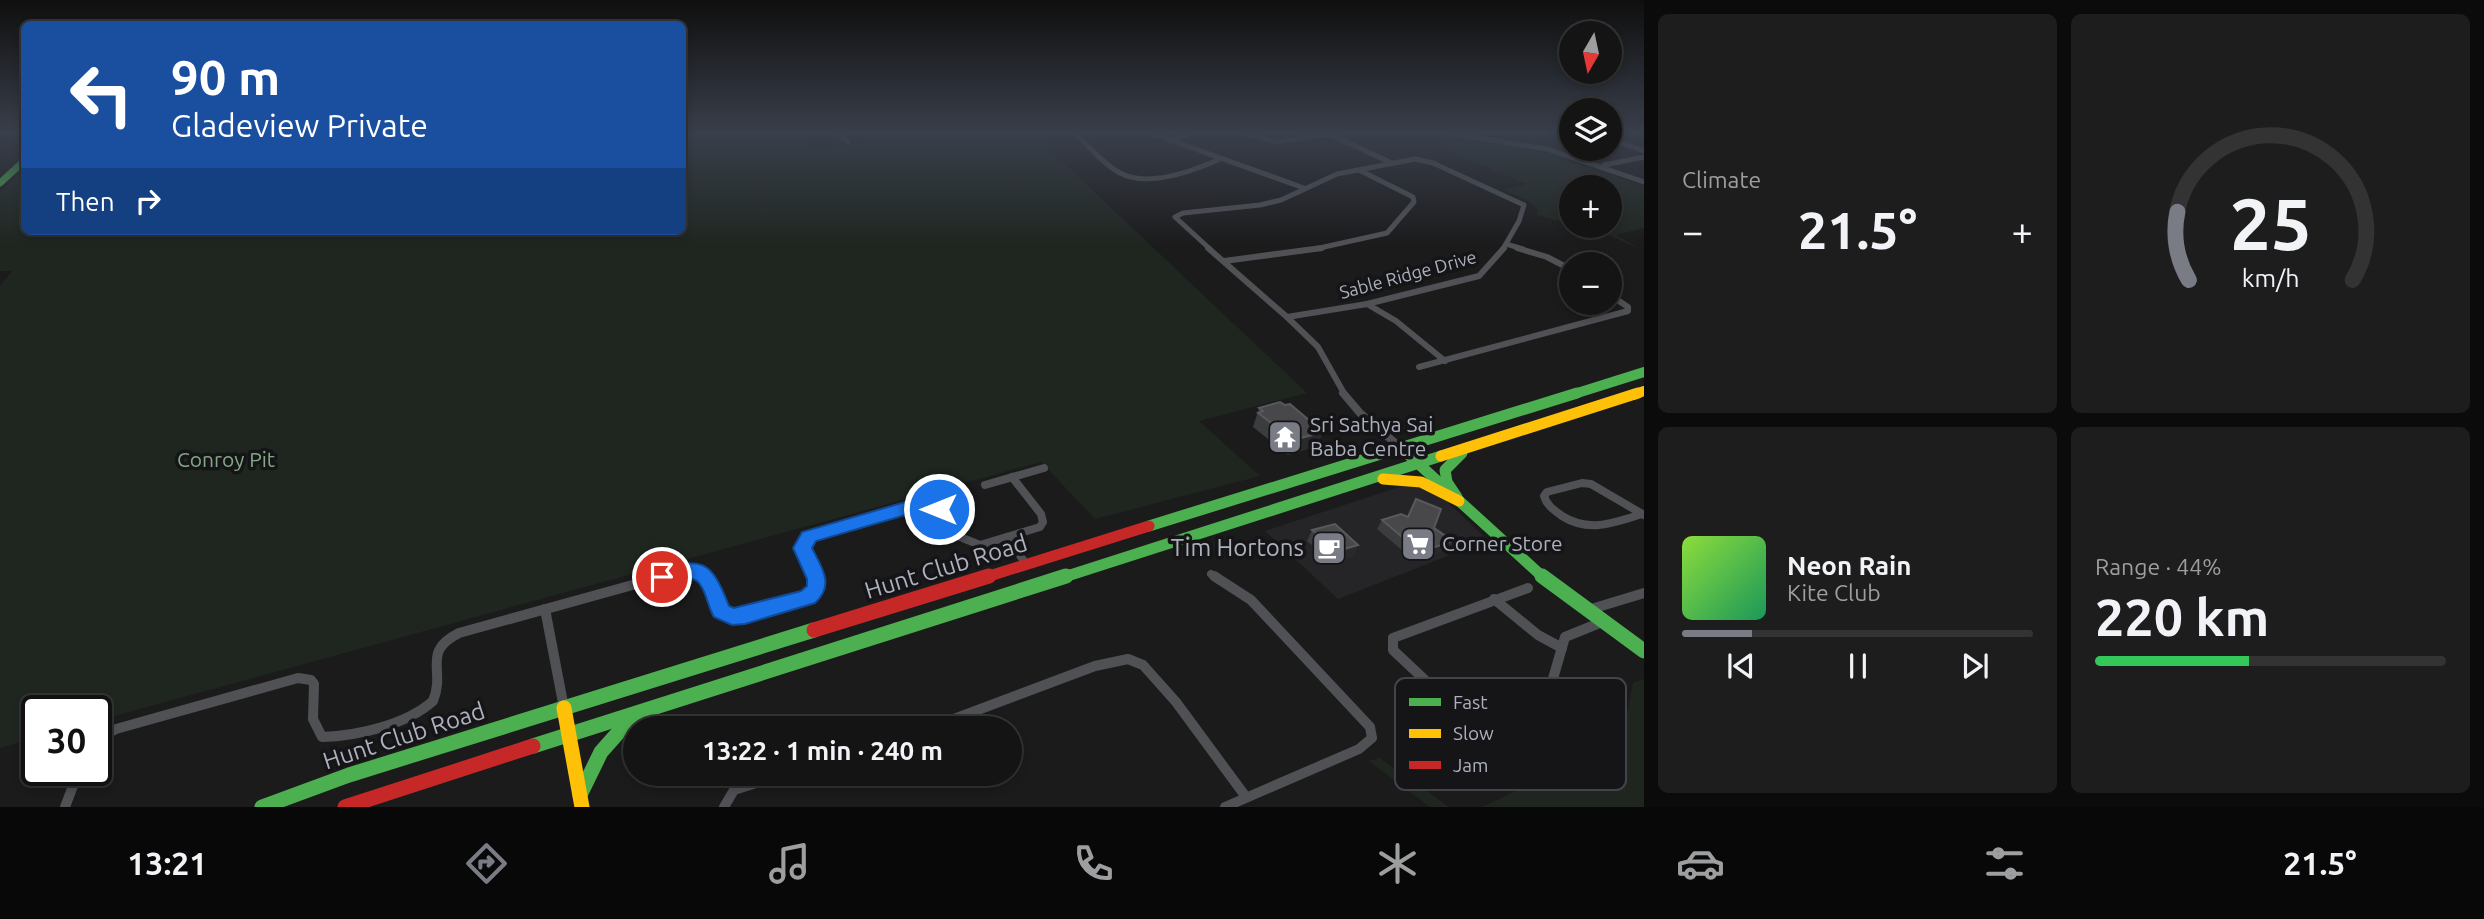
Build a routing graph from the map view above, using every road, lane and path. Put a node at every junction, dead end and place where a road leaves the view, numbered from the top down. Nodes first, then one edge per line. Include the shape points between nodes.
1 (13, 171) edge
2 (1117, 171) edge
3 (1191, 171) edge
4 (1254, 171) edge
5 (1356, 171) edge
6 (1360, 171) edge
7 (1449, 171) edge
8 (1613, 171) edge
9 (0, 183) edge
10 (1644, 183) edge
11 (1304, 188) junction
12 (1506, 244) junction
13 (1224, 261) junction
14 (1559, 263) edge
15 (1367, 304) junction
16 (1613, 315) edge
17 (1287, 317) junction
18 (1445, 361) junction
19 (1419, 367) dead end
20 (1644, 372) edge
21 (1644, 391) edge
22 (1401, 447) junction
23 (1467, 449) junction
24 (1419, 464) junction
25 (1044, 468) dead end
26 (1012, 477) junction
27 (1367, 480) junction
28 (985, 485) dead end
29 (1459, 501) junction
30 (1643, 514) edge
31 (1007, 537) junction
32 (1026, 564) junction
33 (1211, 574) dead end
34 (1528, 589) dead end
35 (1644, 593) edge
36 (1494, 599) junction
37 (545, 609) junction
38 (1586, 610) junction
39 (1602, 622) junction
40 (1562, 648) junction
41 (1644, 652) edge
42 (1422, 678) edge
43 (1553, 678) edge
44 (564, 708) junction
45 (635, 715) junction
46 (962, 716) edge
47 (112, 731) edge
48 (567, 734) junction
49 (73, 786) edge
50 (746, 786) edge
51 (1246, 797) junction
52 (581, 801) edge
53 (65, 807) edge
54 (262, 807) edge
55 (345, 807) edge
56 (724, 807) edge
57 (1224, 807) edge

1 - 9 main road
2 - 3 street via 1129,176
4 - 11 street
5 - 11 street, Sable Ridge Drive
6 - 13 street via 1413,197 1414,202 1387,233 1303,252
7 - 12 street, Sable Ridge Drive via 1524,205
8 - 10 street
11 - 13 street, Sable Ridge Drive via 1256,206 1175,217
12 - 14 street
12 - 15 street, Sable Ridge Drive via 1492,267 1479,276
13 - 17 street, Sable Ridge Drive
15 - 17 street, Sable Ridge Drive
15 - 18 street
16 - 18 street
17 - 22 street, Sable Ridge Drive via 1323,351 1351,403
18 - 19 street
20 - 22 main road, Hunt Club Road
21 - 23 main road, Hunt Club Road
22 - 24 main road
22 - 32 main road, Hunt Club Road
23 - 24 main road, Hunt Club Road
23 - 29 main road via 1445,470
24 - 27 main road, Hunt Club Road
24 - 29 main road
25 - 26 street
26 - 28 street
26 - 31 street via 1043,522
27 - 29 main road via 1415,481
27 - 45 main road, Hunt Club Road
29 - 38 main road
30 - 30 street via 1588,527 1564,517 1544,496 1591,484
31 - 32 street
31 - 37 street via 970,544 960,538 939,509 919,505 809,537 803,548 817,590 808,597 745,615 732,617 721,611 709,580 701,572 686,570
32 - 44 main road, Hunt Club Road
33 - 51 street via 1251,600 1370,727 1372,738
34 - 36 street
35 - 38 street
36 - 40 street
36 - 42 street via 1393,638 1393,650
37 - 44 street
37 - 47 street via 449,637 435,655 438,691 431,704 413,715 338,737 322,737 315,730 314,684 298,678
38 - 39 main road
39 - 40 street via 1565,637
39 - 41 main road
40 - 43 street
44 - 48 main road
44 - 54 main road, Hunt Club Road
45 - 48 main road, Hunt Club Road
45 - 52 main road via 600,748 586,773
46 - 51 street via 1095,666 1128,659 1143,665 1176,702
48 - 52 main road
48 - 55 main road, Hunt Club Road
49 - 53 street
50 - 56 street via 734,790
51 - 57 street

